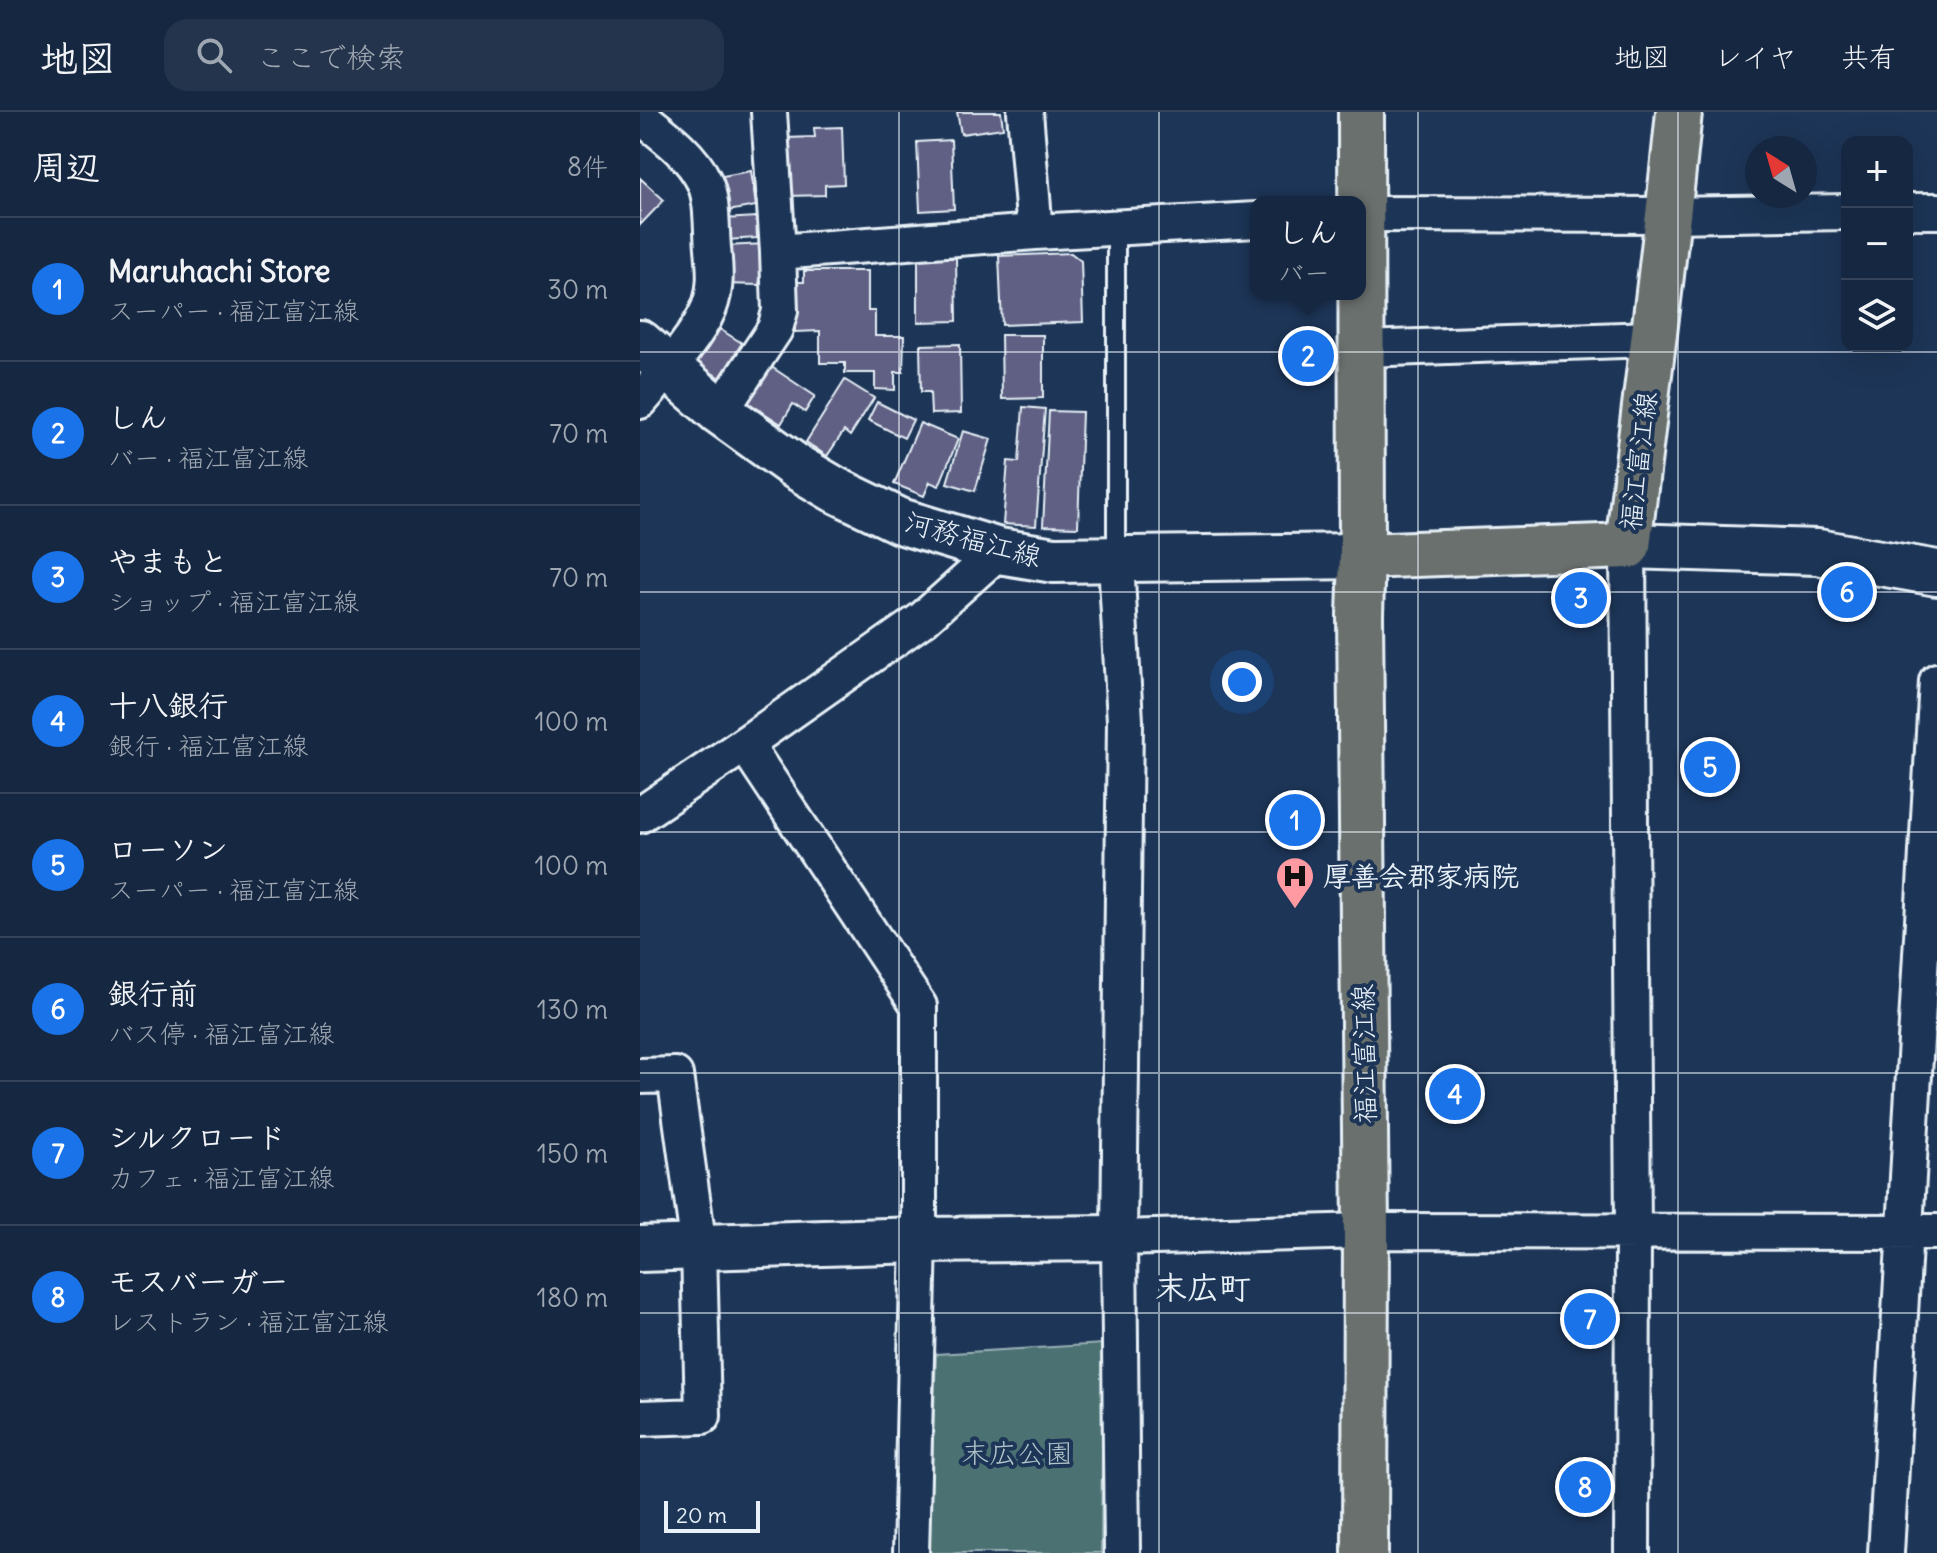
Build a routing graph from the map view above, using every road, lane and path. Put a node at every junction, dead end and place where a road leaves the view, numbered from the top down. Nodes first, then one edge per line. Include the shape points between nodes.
1 (769, 112) edge
2 (1025, 112) edge
3 (1361, 112) edge
4 (1679, 112) edge
5 (640, 116) edge
6 (1360, 196) edge
7 (1913, 211) edge
8 (1937, 211) edge
9 (1841, 212) edge
10 (1366, 214) edge
11 (1669, 215) junction
12 (1250, 220) edge
13 (1116, 227) junction
14 (1035, 232) junction
15 (778, 252) junction
16 (1361, 300) edge
17 (1652, 339) junction
18 (1362, 349) junction
19 (654, 356) edge
20 (640, 401) edge
21 (720, 412) junction
22 (1628, 546) junction
23 (999, 551) junction
24 (1362, 556) junction
25 (1116, 561) junction
26 (1937, 573) edge
27 (1937, 681) edge
28 (745, 744) junction
29 (640, 815) edge
30 (640, 1076) edge
31 (1366, 1231) junction
32 (1633, 1232) junction
33 (1920, 1232) edge
34 (1119, 1238) junction
35 (919, 1240) junction
36 (699, 1248) junction
37 (640, 1249) edge
38 (640, 1418) edge
39 (911, 1553) edge
40 (1122, 1553) edge
41 (1365, 1553) edge
42 (1632, 1553) edge
43 (1886, 1553) edge

1 - 15 street
2 - 14 street
3 - 6 main road, 福江富江線
4 - 11 main road, 福江富江線
5 - 19 street via 691,161 704,181 716,287 703,319
7 - 8 street
9 - 11 street
10 - 11 street
11 - 17 main road, 福江富江線
12 - 13 street
13 - 14 street
13 - 25 lane
14 - 15 street
15 - 21 street via 780,311 775,329
16 - 18 main road, 福江富江線
17 - 18 street
17 - 22 main road, 福江富江線
18 - 24 main road, 福江富江線
19 - 20 street
19 - 21 street, 河務福江線
21 - 23 street, 河務福江線 via 847,496 900,521
22 - 24 main road, 福江富江線
22 - 26 street via 1818,552
22 - 32 street
23 - 25 street, 河務福江線 via 1054,560
23 - 28 street via 923,619
24 - 25 street, 河務福江線
24 - 31 main road, 福江富江線
25 - 34 street via 1125,721
27 - 33 street
28 - 29 street
28 - 35 street via 919,1006
30 - 36 street via 675,1075
31 - 32 street
31 - 34 street
31 - 41 main road, 福江富江線
32 - 33 street
32 - 42 street
33 - 43 street
34 - 35 street
34 - 40 street
35 - 36 street
35 - 39 street
36 - 37 street
36 - 38 street via 703,1416

